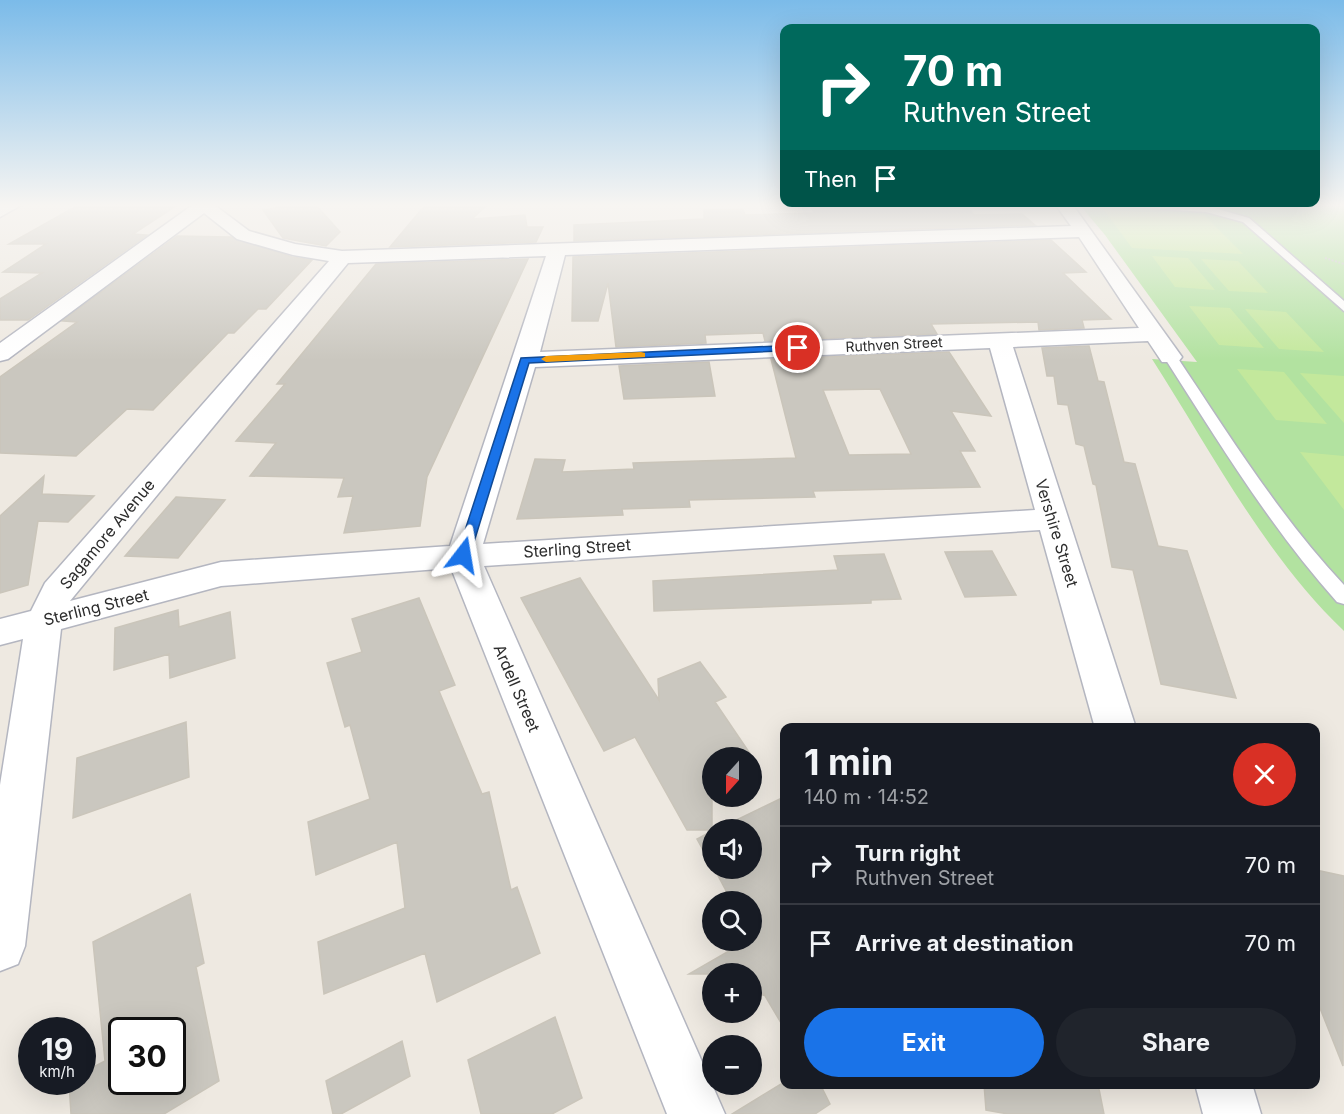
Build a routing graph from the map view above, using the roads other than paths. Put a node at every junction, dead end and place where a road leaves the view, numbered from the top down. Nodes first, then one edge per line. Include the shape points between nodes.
1 (134, 256) edge
2 (336, 256) edge
3 (378, 256) edge
4 (556, 256) edge
5 (1101, 256) edge
6 (1287, 256) edge
7 (342, 257) junction
8 (1344, 307) edge
9 (1154, 334) junction
10 (999, 339) junction
11 (0, 354) edge
12 (1170, 357) joint
13 (525, 360) junction
14 (1053, 519) junction
15 (463, 555) junction
16 (1344, 597) edge
17 (44, 620) junction
18 (0, 632) edge
19 (1114, 723) edge
20 (0, 946) edge
21 (1224, 1089) edge
22 (696, 1114) edge
23 (1232, 1114) edge

1 - 11 street
2 - 7 street
3 - 7 street
4 - 13 street
5 - 9 street
6 - 8 lane
7 - 17 street, Sagamore Avenue via 57,592
9 - 10 street, Ruthven Street
9 - 12 street
10 - 13 street, Ruthven Street
10 - 14 street, Vershire Street
12 - 16 lane via 1303,550
13 - 15 street
14 - 15 street, Sterling Street
14 - 19 street, Vershire Street
15 - 17 street, Sterling Street via 221,574
15 - 22 street, Ardell Street
17 - 18 street, Sterling Street
17 - 20 street, Sagamore Avenue
21 - 23 street

